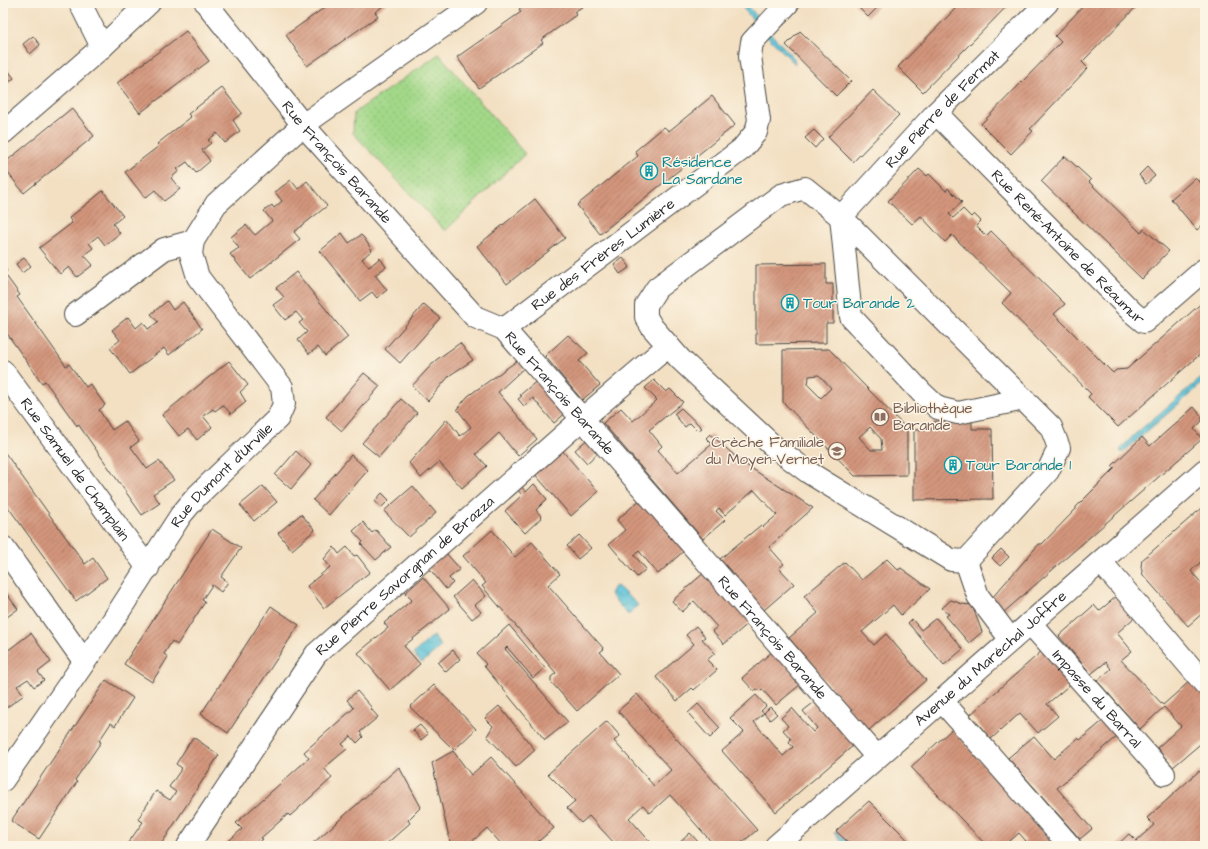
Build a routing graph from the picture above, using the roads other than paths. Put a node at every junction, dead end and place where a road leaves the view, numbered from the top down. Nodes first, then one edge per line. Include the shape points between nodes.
1 (80, 3) edge
2 (149, 3) edge
3 (206, 3) edge
4 (476, 3) edge
5 (788, 3) edge
6 (1047, 3) edge
7 (102, 47) junction
8 (936, 113) junction
9 (303, 125) junction
10 (3, 133) edge
11 (841, 217) junction
12 (193, 241) junction
13 (1205, 269) edge
14 (75, 315) dead end
15 (504, 328) junction
16 (668, 346) junction
17 (3, 371) edge
18 (1024, 399) junction
19 (581, 420) junction
20 (1205, 470) edge
21 (3, 547) edge
22 (959, 560) junction
23 (1101, 562) junction
24 (148, 568) junction
25 (1030, 623) junction
26 (1011, 640) junction
27 (84, 661) junction
28 (1205, 684) edge
29 (942, 701) junction
30 (878, 757) junction
31 (1164, 774) dead end
32 (3, 780) edge
33 (188, 846) edge
34 (776, 846) edge
35 (1070, 846) edge

1 - 7 street
2 - 7 street
3 - 9 street, Rue François Barande
4 - 9 street
5 - 15 street, Rue des Frères Lumière via 752,42 750,56 759,120 756,132 742,149
6 - 8 street, Rue Pierre de Fermat
7 - 10 street
8 - 11 street, Rue Pierre de Fermat
8 - 13 street, Rue René-Antoine de Réaumur via 1144,322
9 - 12 street via 216,204
9 - 15 street, Rue François Barande via 475,317
11 - 16 street via 805,188 781,195 657,288 646,305 646,317
11 - 18 street
11 - 18 street via 851,317 922,393 938,408 958,413
12 - 14 street via 164,249
12 - 24 street, Rue Dumont d'Urville via 191,254 198,277 282,387 284,404 278,418 181,515
15 - 19 street, Rue François Barande
16 - 19 street, Rue Pierre Savorgnan de Brazza
16 - 22 street via 772,445 808,472
17 - 24 street, Rue Samuel de Champlain
18 - 22 street via 1051,427 1059,448 1048,471
19 - 30 street, Rue François Barande
19 - 33 street, Rue Pierre Savorgnan de Brazza via 316,654
20 - 23 street, Avenue du Maréchal Joffre
21 - 27 street
22 - 26 street via 978,596
23 - 25 street, Avenue du Maréchal Joffre
23 - 28 street
24 - 27 street, Rue Dumont d'Urville
25 - 26 street, Avenue du Maréchal Joffre
25 - 31 street, Impasse du Barral
26 - 29 street, Avenue du Maréchal Joffre
27 - 32 street, Rue Dumont d'Urville
29 - 30 street, Avenue du Maréchal Joffre
29 - 35 street
30 - 34 street, Avenue du Maréchal Joffre

